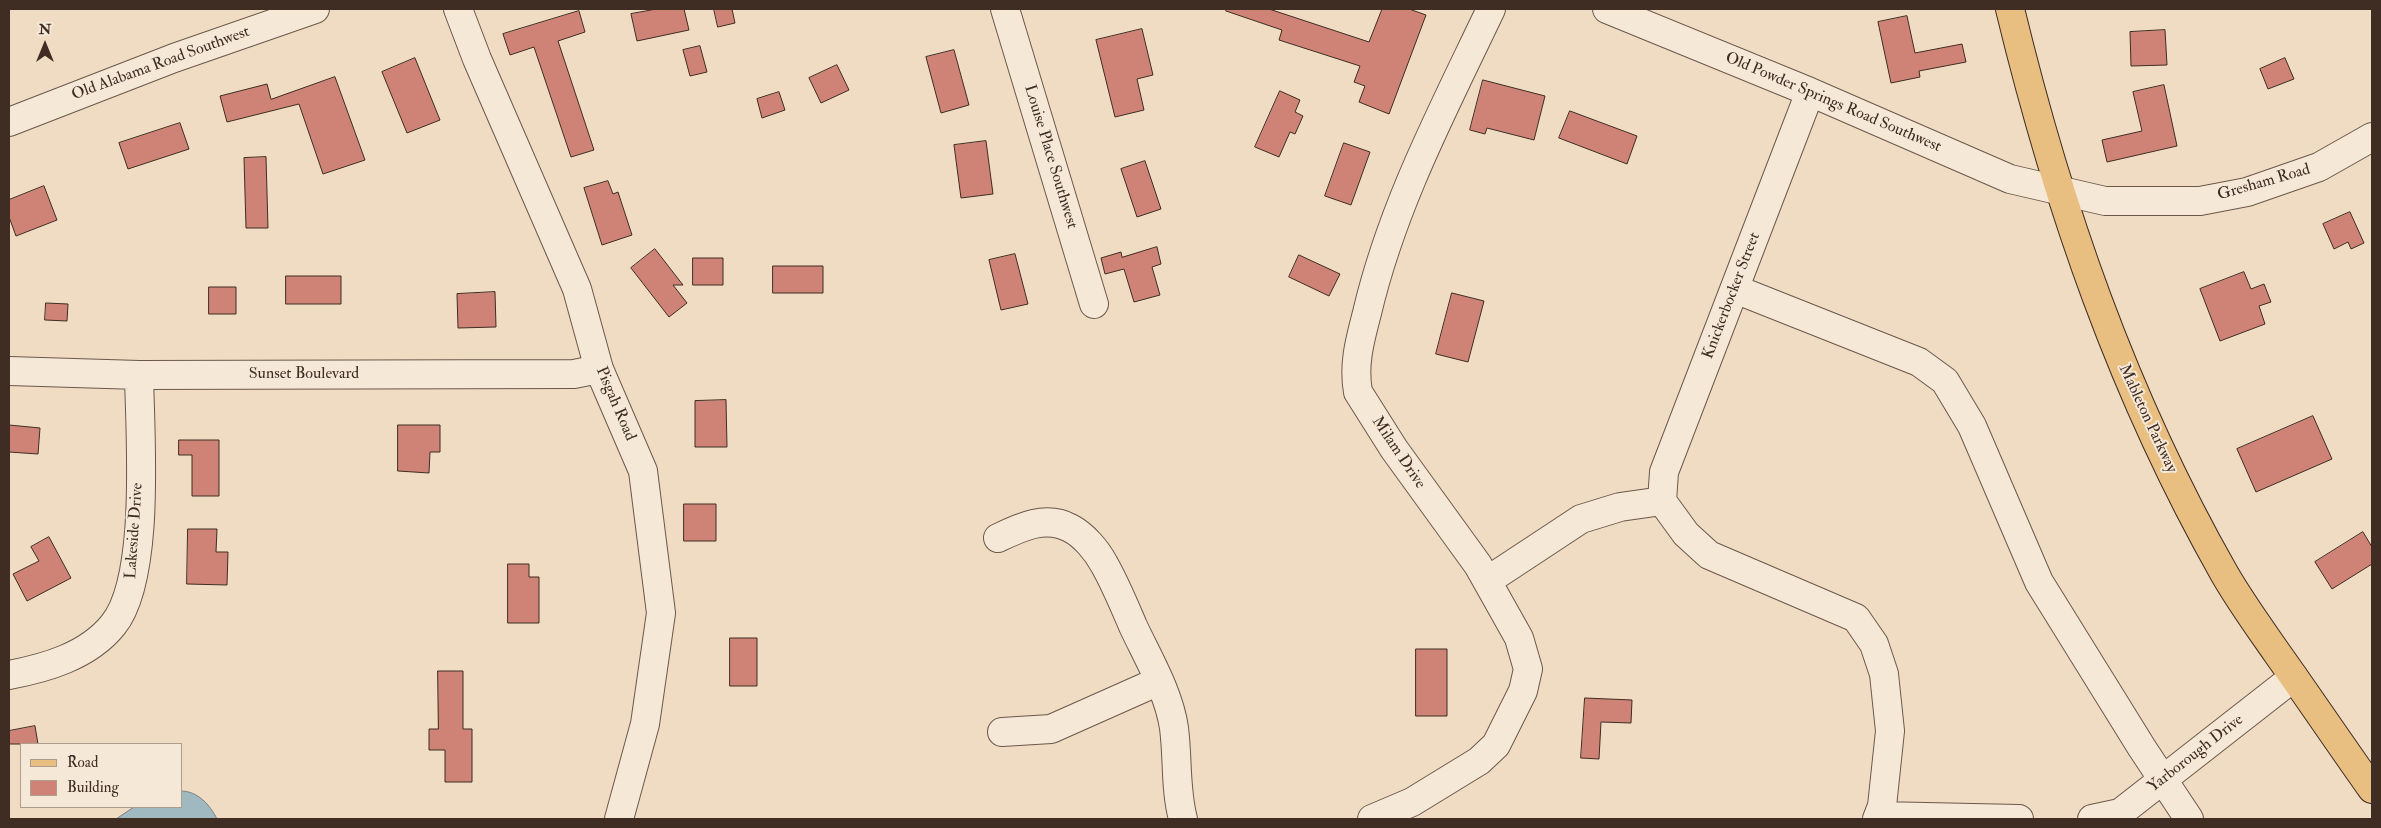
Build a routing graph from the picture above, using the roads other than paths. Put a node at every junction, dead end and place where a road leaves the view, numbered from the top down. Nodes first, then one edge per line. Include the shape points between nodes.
1 (315, 9) edge
2 (458, 9) edge
3 (1005, 9) edge
4 (1492, 9) edge
5 (1607, 9) edge
6 (2010, 9) edge
7 (1810, 92) junction
8 (9, 122) edge
9 (2372, 137) edge
10 (2060, 192) junction
11 (1735, 289) junction
12 (1094, 304) dead end
13 (599, 368) junction
14 (9, 371) edge
15 (139, 375) junction
16 (1662, 501) junction
17 (998, 538) dead end
18 (1488, 581) junction
19 (9, 675) edge
20 (2294, 677) junction
21 (1159, 681) junction
22 (1002, 732) dead end
23 (2163, 780) junction
24 (2372, 789) edge
25 (1878, 818) edge
26 (619, 819) edge
27 (1183, 819) edge
28 (1372, 819) edge
29 (2019, 819) edge
30 (2092, 819) edge
31 (2189, 819) edge

1 - 8 street, Old Alabama Road Southwest via 174,58
2 - 13 street, Pisgah Road via 476,59 577,289
3 - 12 street, Louise Place Southwest
4 - 18 street, Milam Drive via 1428,141 1377,269 1356,368 1358,392 1394,449
5 - 7 street, Old Powder Springs Road Southwest
6 - 10 main road, Mableton Parkway via 2036,115
7 - 10 street, Old Powder Springs Road Southwest via 2010,179
7 - 11 street, Knickerbocker Street
9 - 10 street, Gresham Road via 2318,167 2247,192 2200,201 2105,202
10 - 20 main road, Mableton Parkway via 2111,341 2155,440 2226,575
11 - 16 street, Knickerbocker Street via 1664,472
11 - 23 street via 1919,362 1945,381 1972,426 2039,582
13 - 15 street, Sunset Boulevard via 574,374
13 - 26 street, Pisgah Road via 643,471 661,613 645,724
14 - 15 street, Sunset Boulevard
15 - 19 street, Lakeside Drive via 140,516 128,601 114,624 85,649 61,662
16 - 18 street via 1620,507 1581,519
16 - 25 street via 1686,534 1710,555 1856,618 1874,644 1884,674 1890,731
17 - 21 street via 1025,525 1051,522 1070,528 1086,540 1104,563
18 - 28 street, Milam Drive via 1519,638 1528,669 1523,691 1506,730 1479,761 1412,802
20 - 23 street, Yarborough Drive
20 - 24 main road, Mableton Parkway
21 - 22 street via 1051,728
21 - 27 street via 1174,728 1178,802
23 - 30 street, Yarborough Drive via 2120,813
23 - 31 street
25 - 29 street

